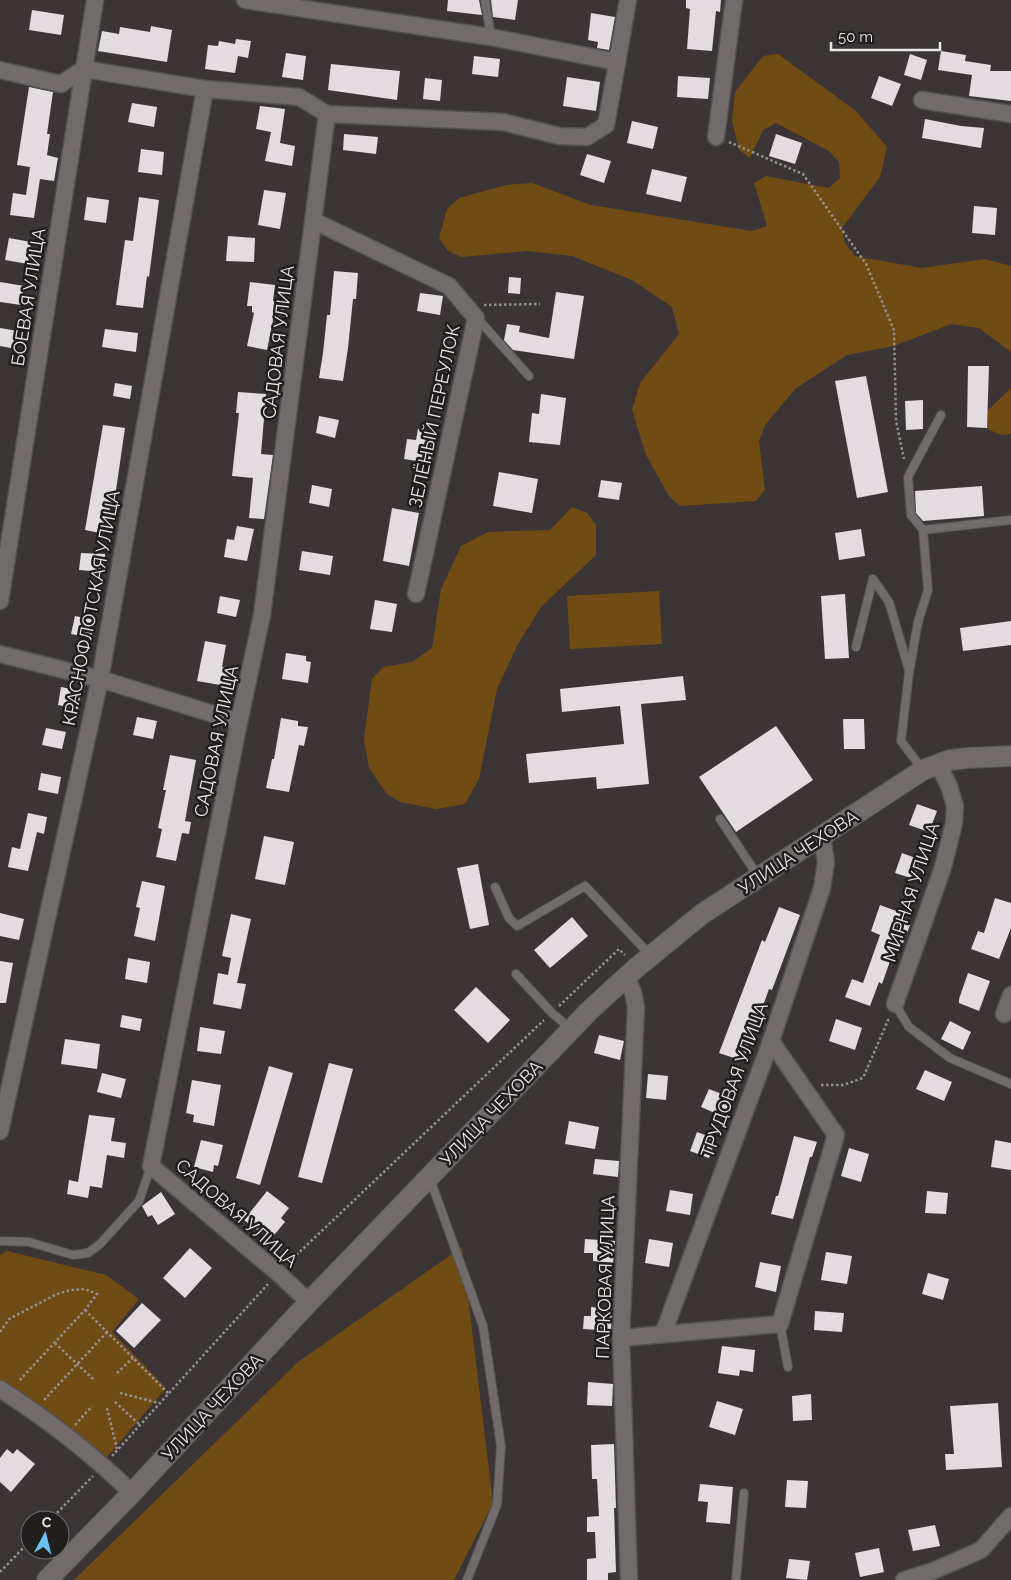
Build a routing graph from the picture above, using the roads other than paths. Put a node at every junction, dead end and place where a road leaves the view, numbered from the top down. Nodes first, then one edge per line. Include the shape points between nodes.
1 (95, 0) edge
2 (245, 0) edge
3 (485, 0) edge
4 (628, 0) edge
5 (734, 0) edge
6 (491, 37) junction
7 (617, 62) junction
8 (84, 69) junction
9 (0, 70) edge
10 (204, 89) junction
11 (922, 100) dead end
12 (327, 114) junction
13 (1011, 114) edge
14 (716, 137) road end
15 (314, 221) junction
16 (472, 313) junction
17 (529, 376) dead end
18 (941, 415) dead end
19 (1011, 520) edge
20 (923, 530) junction
21 (416, 594) dead end
22 (0, 601) edge
23 (856, 647) dead end
24 (0, 654) edge
25 (909, 673) junction
26 (100, 679) junction
27 (239, 722) junction
28 (1011, 756) edge
29 (931, 767) junction
30 (720, 819) dead end
31 (822, 836) junction
32 (759, 877) junction
33 (495, 887) dead end
34 (638, 967) junction
35 (516, 974) dead end
36 (1011, 995) edge
37 (895, 1004) joint
38 (1004, 1014) dead end
39 (571, 1030) junction
40 (771, 1041) junction
41 (1011, 1084) edge
42 (0, 1131) edge
43 (151, 1166) junction
44 (429, 1177) junction
45 (0, 1241) edge
46 (309, 1302) junction
47 (780, 1324) junction
48 (663, 1334) junction
49 (621, 1338) junction
50 (788, 1367) dead end
51 (8, 1387) edge
52 (132, 1493) junction
53 (744, 1493) dead end
54 (1011, 1516) edge
55 (46, 1580) edge
56 (467, 1580) edge
57 (629, 1580) edge
58 (736, 1580) edge
59 (904, 1580) edge

1 - 8 street, БОЕВАЯ УЛИЦА
2 - 6 street
3 - 6 lane
4 - 7 street
5 - 14 street
6 - 7 street
7 - 12 street via 606,125 588,138 559,136 503,122
8 - 9 street via 61,84
8 - 10 street
8 - 22 street, БОЕВАЯ УЛИЦА
10 - 12 street via 299,97
10 - 26 street, КРАСНОФЛОТСКАЯ УЛИЦА
11 - 13 street
12 - 15 street, САДОВАЯ УЛИЦА
15 - 16 street, ЗЕЛЁНЫЙ ПЕРЕУЛОК via 449,286
15 - 27 street, САДОВАЯ УЛИЦА via 262,615
16 - 17 lane
16 - 21 street, ЗЕЛЁНЫЙ ПЕРЕУЛОК
18 - 20 lane via 908,478 911,515
19 - 20 lane
20 - 25 lane via 928,590 918,622
23 - 25 lane via 873,579 889,602
24 - 26 street
25 - 29 lane via 901,741
26 - 27 street
26 - 42 street, КРАСНОФЛОТСКАЯ УЛИЦА
27 - 43 street, САДОВАЯ УЛИЦА
28 - 29 street, УЛИЦА ЧЕХОВА via 950,760
29 - 31 street, УЛИЦА ЧЕХОВА
29 - 37 street, МИРНАЯ УЛИЦА via 951,793 955,806 954,823 943,867
30 - 32 lane
31 - 32 street, УЛИЦА ЧЕХОВА
31 - 40 street, ТРУДОВАЯ УЛИЦА via 826,862 822,888
32 - 34 street, УЛИЦА ЧЕХОВА via 702,914
33 - 34 lane via 509,918 517,926 585,886
34 - 39 street, УЛИЦА ЧЕХОВА
34 - 49 street, ПАРКОВАЯ УЛИЦА via 633,992 636,1007
35 - 39 lane
36 - 38 street
37 - 41 lane via 909,1027 950,1058
39 - 44 street, УЛИЦА ЧЕХОВА
40 - 47 street via 836,1135
40 - 48 street, ТРУДОВАЯ УЛИЦА
43 - 45 lane via 139,1201 88,1253 73,1255 29,1242
43 - 46 street, САДОВАЯ УЛИЦА
44 - 46 street, УЛИЦА ЧЕХОВА
44 - 56 lane via 483,1326 501,1446 497,1505
46 - 52 street, УЛИЦА ЧЕХОВА
47 - 48 street
47 - 50 lane
48 - 49 street
49 - 57 street, ПАРКОВАЯ УЛИЦА
51 - 52 street via 26,1406 103,1465
52 - 55 street, УЛИЦА ЧЕХОВА
53 - 58 lane
54 - 59 street via 981,1550

